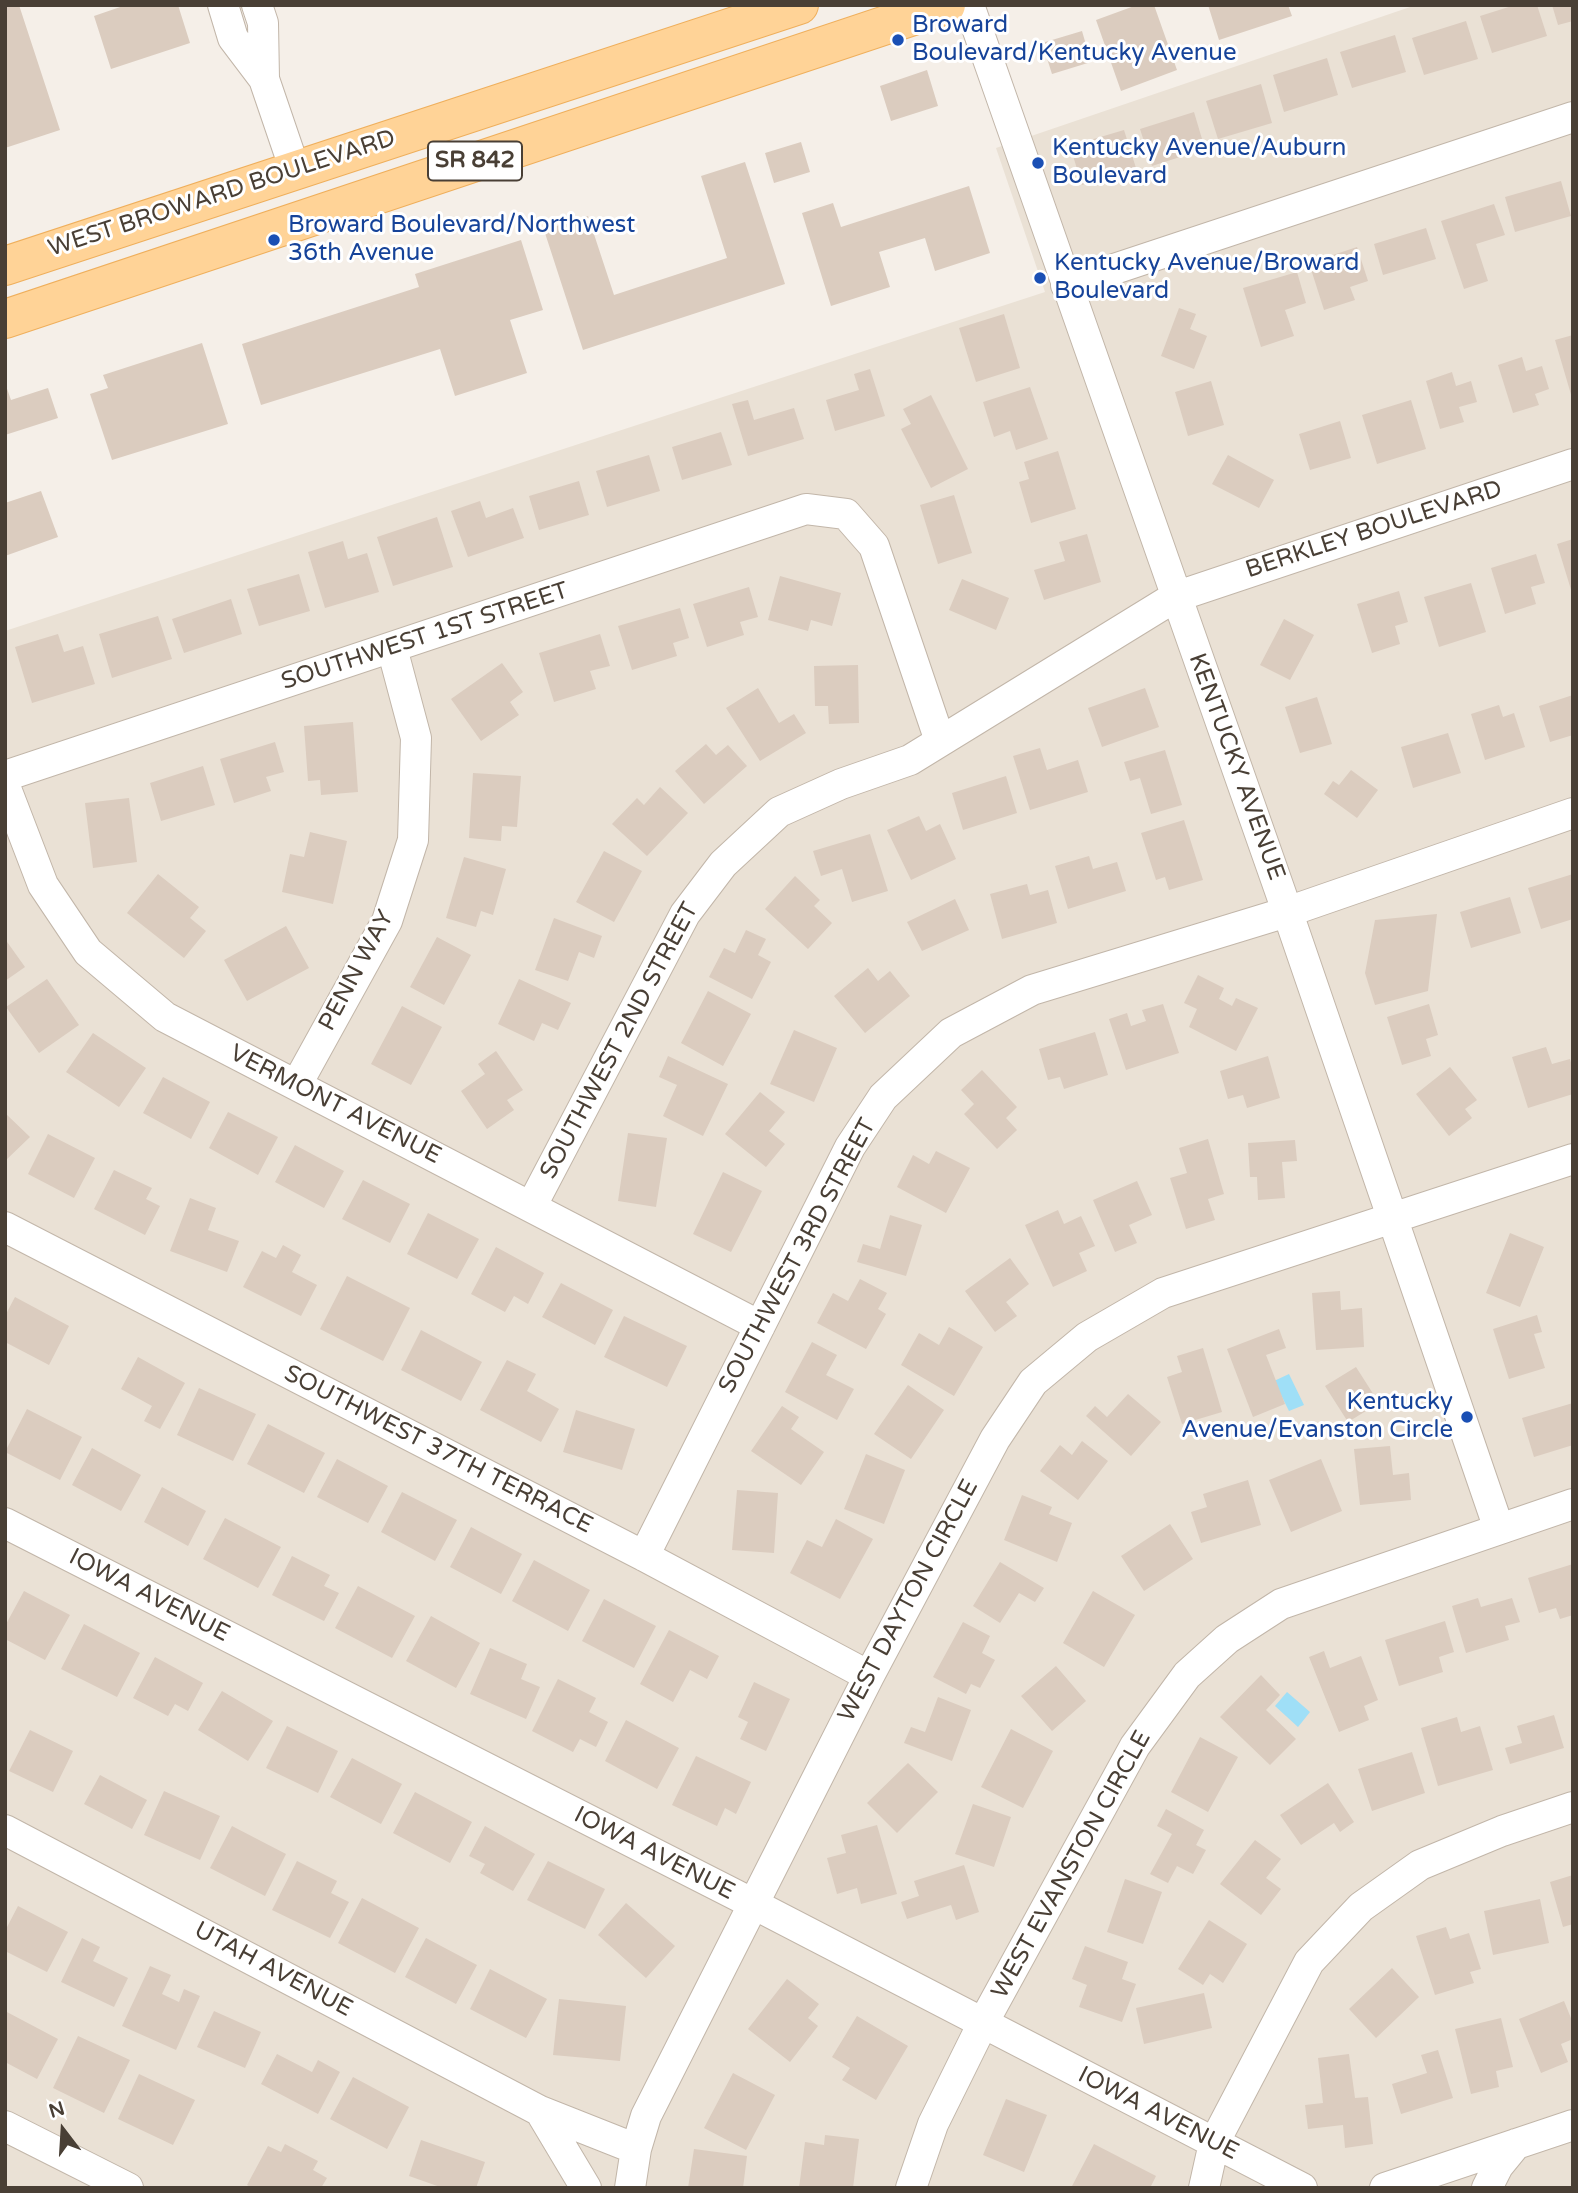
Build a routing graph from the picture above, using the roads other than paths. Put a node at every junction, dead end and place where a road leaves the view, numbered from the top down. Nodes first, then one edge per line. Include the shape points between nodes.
1 (223, 5) edge
2 (257, 5) edge
3 (799, 5) edge
4 (946, 5) edge
5 (968, 5) edge
6 (264, 79) junction
7 (1573, 117) edge
8 (354, 151) junction
9 (295, 170) junction
10 (304, 218) junction
11 (5, 266) edge
12 (1066, 285) junction
13 (5, 319) edge
14 (1573, 464) edge
15 (1175, 597) junction
16 (392, 648) junction
17 (940, 741) junction
18 (5, 776) edge
19 (5, 786) edge
20 (1573, 813) edge
21 (1287, 912) junction
22 (297, 1084) junction
23 (1573, 1159) edge
24 (531, 1207) junction
25 (1393, 1219) junction
26 (5, 1227) edge
27 (760, 1326) junction
28 (1573, 1504) edge
29 (5, 1523) edge
30 (1499, 1529) junction
31 (644, 1556) junction
32 (869, 1676) junction
33 (1573, 1808) edge
34 (5, 1830) edge
35 (752, 1904) junction
36 (983, 2024) junction
37 (540, 2111) junction
38 (1573, 2125) edge
39 (5, 2126) edge
40 (1214, 2143) junction
41 (1516, 2144) junction
42 (636, 2149) junction
43 (1434, 2180) edge
44 (128, 2188) edge
45 (586, 2188) edge
46 (630, 2188) edge
47 (911, 2188) edge
48 (1204, 2188) edge
49 (1301, 2188) edge
50 (1385, 2188) edge
51 (1487, 2188) edge

1 - 6 street via 233,38
2 - 6 street via 263,23
3 - 8 main road, WEST BROWARD BOULEVARD / SR 842
4 - 10 main road, WEST BROWARD BOULEVARD / SR 842
5 - 12 street, KENTUCKY AVENUE
6 - 9 street
7 - 12 street
8 - 9 main road, WEST BROWARD BOULEVARD / SR 842
8 - 10 main road via 324,180 308,202
9 - 11 main road, WEST BROWARD BOULEVARD / SR 842
10 - 13 main road, WEST BROWARD BOULEVARD / SR 842
12 - 15 street, KENTUCKY AVENUE
14 - 15 street, BERKLEY BOULEVARD
15 - 17 street, SOUTHWEST 2ND STREET
15 - 21 street, KENTUCKY AVENUE
16 - 17 street, SOUTHWEST 1ST STREET via 806,509 846,514 874,546
16 - 18 street, SOUTHWEST 1ST STREET
16 - 22 street, PENN WAY via 416,738 413,840 387,921
17 - 24 street, SOUTHWEST 2ND STREET via 910,760 779,812 723,864 685,914
19 - 22 street, VERMONT AVENUE via 43,885 88,953 166,1017
20 - 21 street, SOUTHWEST 3RD STREET
21 - 25 street, KENTUCKY AVENUE
21 - 27 street, SOUTHWEST 3RD STREET via 1032,990 951,1033 883,1097 850,1147
22 - 24 street, VERMONT AVENUE
23 - 25 street, WEST DAYTON CIRCLE
24 - 27 street, VERMONT AVENUE
25 - 30 street, KENTUCKY AVENUE
25 - 32 street, WEST DAYTON CIRCLE via 1163,1293 1087,1337 1033,1382 995,1438
26 - 31 street, SOUTHWEST 37TH TERRACE
27 - 31 street, SOUTHWEST 3RD STREET
28 - 30 street, WEST EVANSTON CIRCLE
29 - 35 street, IOWA AVENUE
30 - 36 street, WEST EVANSTON CIRCLE via 1281,1604 1227,1639 1187,1675 1135,1746
31 - 32 street, SOUTHWEST 37TH TERRACE
32 - 35 street, WEST DAYTON CIRCLE
33 - 40 street via 1420,1865 1361,1907 1309,1962
34 - 37 street, UTAH AVENUE
35 - 36 street, IOWA AVENUE
35 - 42 street, WEST DAYTON CIRCLE via 646,2116
36 - 40 street, IOWA AVENUE
36 - 47 street, WEST EVANSTON CIRCLE via 933,2124
37 - 42 street, UTAH AVENUE
37 - 45 street
38 - 41 street
39 - 44 street
40 - 48 street
40 - 49 street, IOWA AVENUE
41 - 43 street
41 - 51 street
42 - 46 street, WEST DAYTON CIRCLE
43 - 50 street

